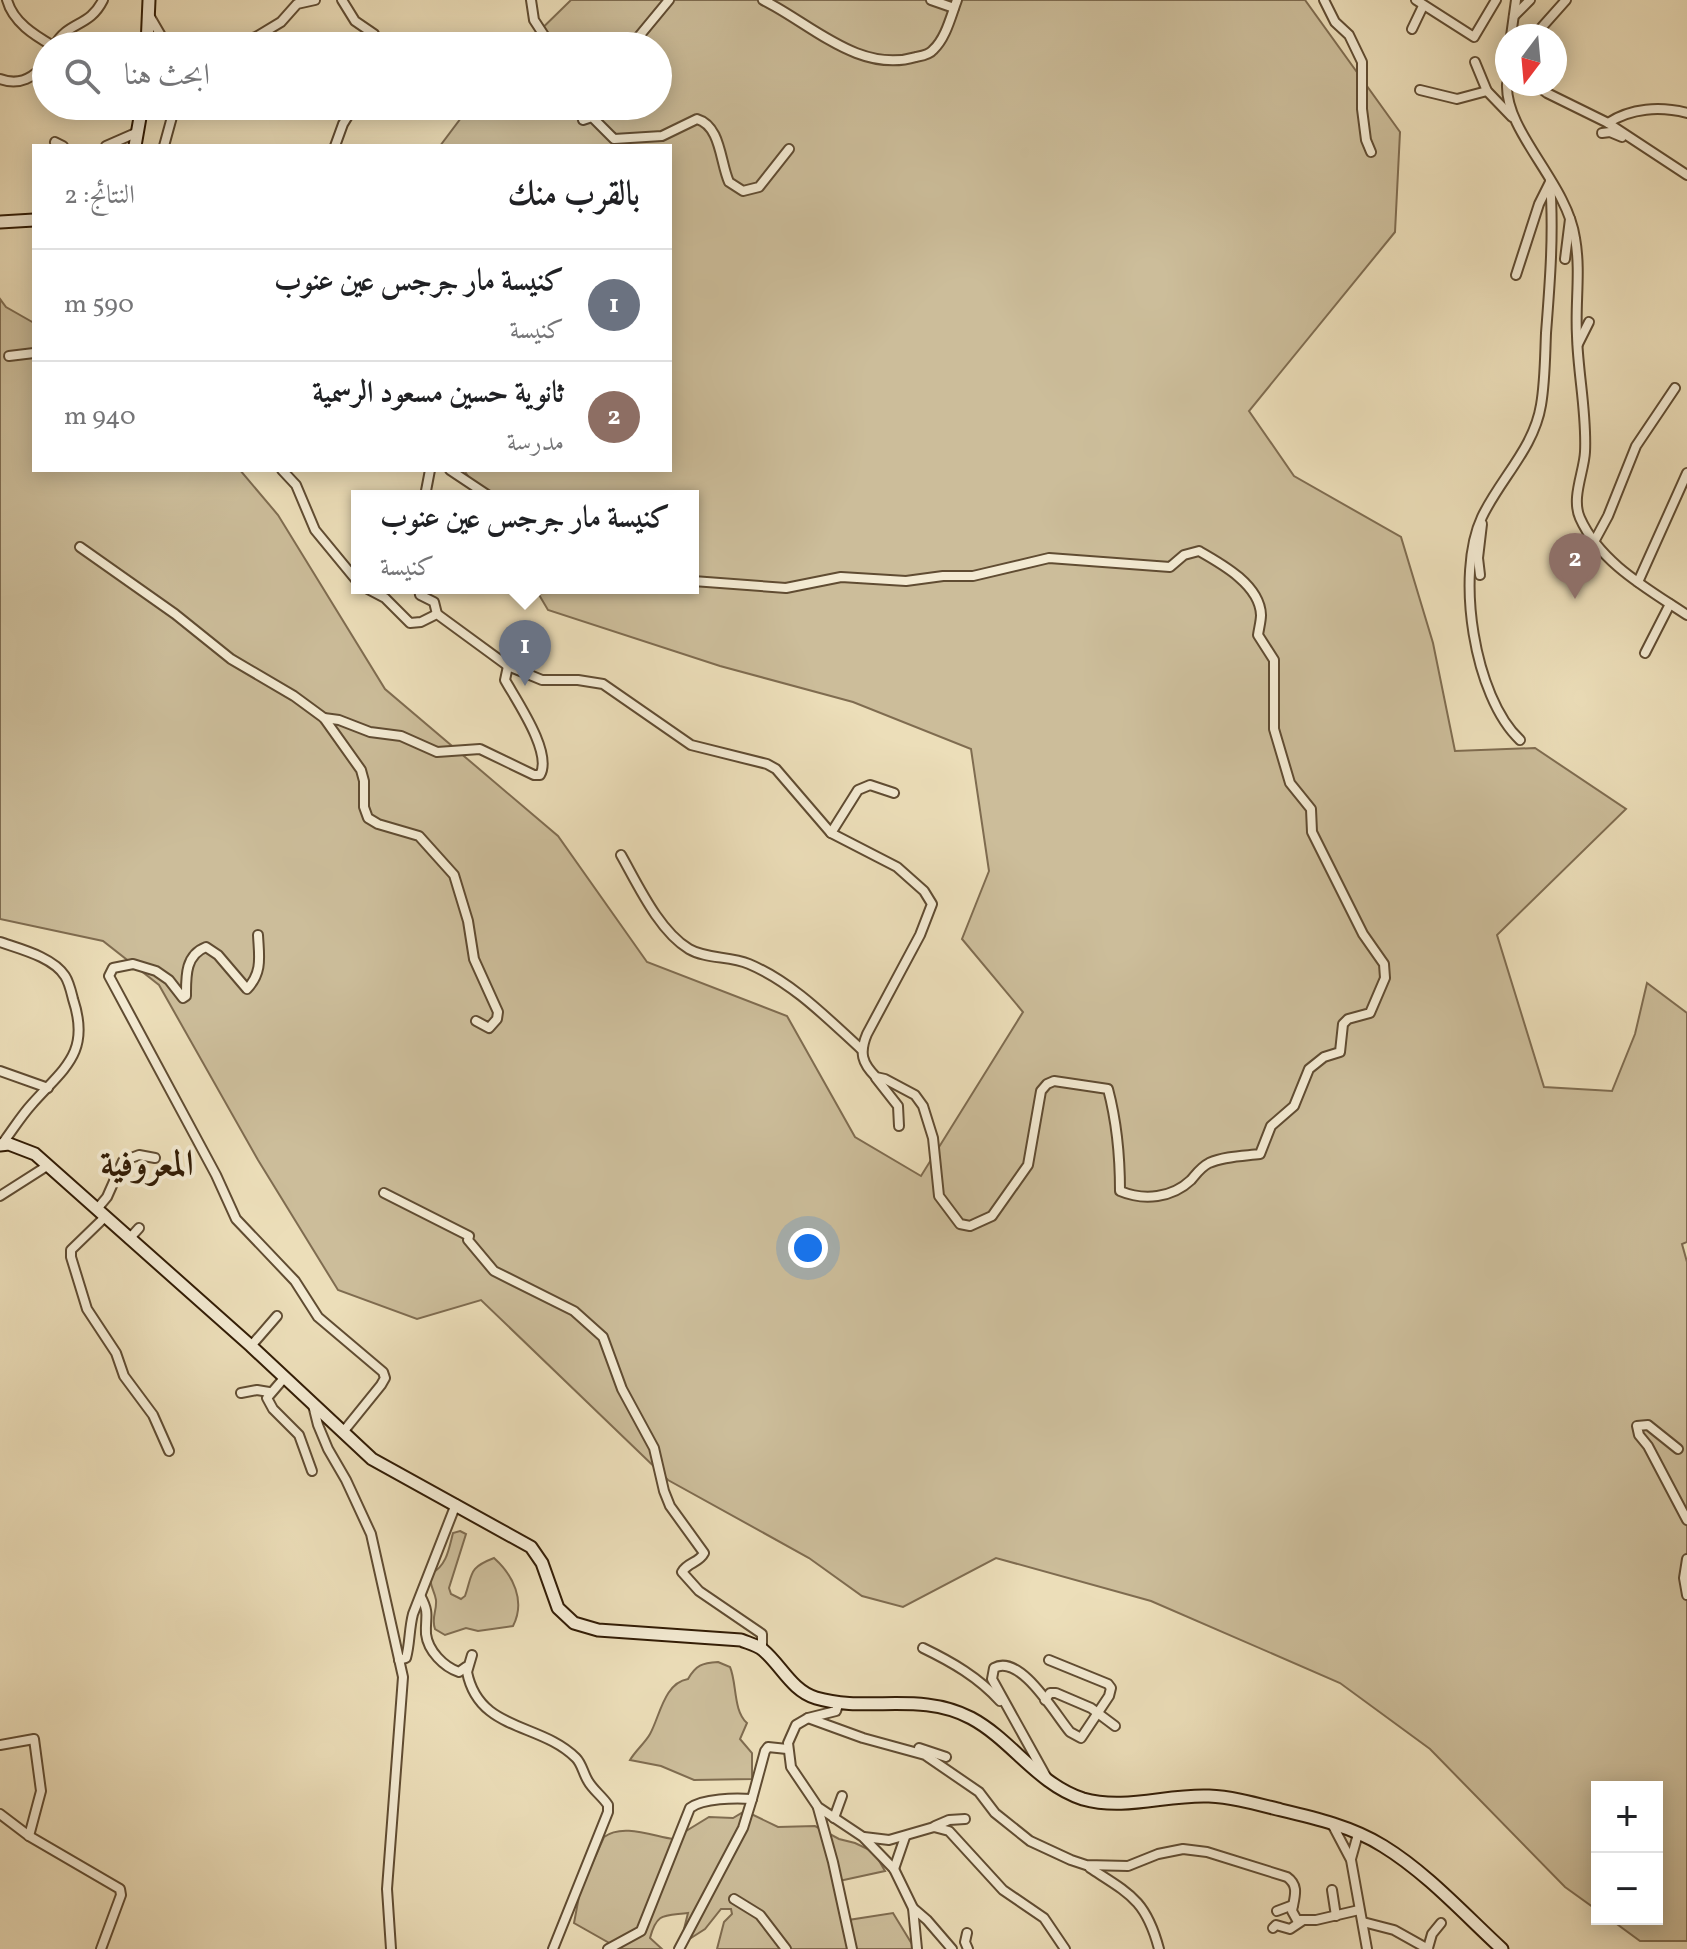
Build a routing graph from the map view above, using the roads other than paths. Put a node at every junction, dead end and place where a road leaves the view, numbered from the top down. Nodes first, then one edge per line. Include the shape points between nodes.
1 (7, 0) edge
2 (103, 0) edge
3 (149, 0) edge
4 (315, 0) edge
5 (342, 0) edge
6 (531, 0) edge
7 (669, 0) edge
8 (763, 0) edge
9 (931, 0) edge
10 (1324, 0) edge
11 (1496, 0) edge
12 (1516, 0) edge
13 (1530, 0) edge
14 (1566, 0) edge
15 (1420, 3) edge
16 (956, 4) edge
17 (149, 14) junction
18 (1514, 16) junction
19 (1513, 24) edge
20 (1545, 24) edge
21 (1412, 29) dead end
22 (64, 32) edge
23 (148, 32) edge
24 (159, 32) edge
25 (264, 32) edge
26 (370, 32) edge
27 (542, 32) edge
28 (643, 32) edge
29 (32, 34) edge
30 (1475, 62) dead end
31 (32, 75) edge
32 (0, 79) edge
33 (1420, 90) dead end
34 (1487, 91) junction
35 (1506, 96) edge
36 (1553, 96) edge
37 (1687, 113) edge
38 (140, 120) edge
39 (171, 120) edge
40 (345, 120) edge
41 (589, 120) edge
42 (1516, 121) junction
43 (1608, 123) junction
44 (138, 132) junction
45 (1602, 133) dead end
46 (1626, 136) junction
47 (111, 144) edge
48 (135, 144) edge
49 (165, 144) edge
50 (336, 144) edge
51 (789, 149) dead end
52 (1371, 152) dead end
53 (1687, 175) edge
54 (1551, 180) junction
55 (1571, 218) junction
56 (32, 220) edge
57 (0, 222) edge
58 (1565, 259) dead end
59 (1516, 275) dead end
60 (1589, 322) dead end
61 (1577, 345) junction
62 (32, 353) edge
63 (9, 356) dead end
64 (1675, 388) dead end
65 (284, 472) edge
66 (453, 472) edge
67 (1687, 473) edge
68 (480, 490) edge
69 (1481, 519) junction
70 (1595, 540) junction
71 (80, 547) dead end
72 (351, 574) edge
73 (1480, 575) dead end
74 (699, 581) edge
75 (1638, 582) junction
76 (377, 594) edge
77 (420, 594) edge
78 (1670, 604) junction
79 (437, 614) junction
80 (1687, 615) edge
81 (1645, 653) dead end
82 (508, 666) junction
83 (324, 718) junction
84 (1520, 740) dead end
85 (894, 793) dead end
86 (831, 833) junction
87 (621, 855) dead end
88 (258, 935) dead end
89 (0, 942) edge
90 (476, 1021) dead end
91 (861, 1049) junction
92 (0, 1071) edge
93 (876, 1077) junction
94 (48, 1088) junction
95 (899, 1126) dead end
96 (1, 1144) edge
97 (155, 1158) dead end
98 (47, 1166) junction
99 (384, 1193) dead end
100 (0, 1196) edge
101 (101, 1213) junction
102 (139, 1228) dead end
103 (129, 1239) junction
104 (277, 1316) dead end
105 (251, 1346) junction
106 (285, 1377) junction
107 (269, 1392) junction
108 (241, 1393) dead end
109 (313, 1404) junction
110 (343, 1432) junction
111 (1678, 1449) dead end
112 (169, 1451) dead end
113 (312, 1471) dead end
114 (456, 1504) junction
115 (1687, 1520) edge
116 (1687, 1559) edge
117 (1687, 1595) edge
118 (421, 1597) junction
119 (923, 1648) dead end
120 (762, 1649) junction
121 (472, 1655) dead end
122 (399, 1660) junction
123 (1049, 1660) dead end
124 (466, 1667) junction
125 (1045, 1700) junction
126 (839, 1702) junction
127 (1009, 1711) junction
128 (1098, 1712) junction
129 (808, 1718) junction
130 (1115, 1726) dead end
131 (0, 1745) edge
132 (787, 1749) junction
133 (907, 1750) junction
134 (946, 1757) dead end
135 (1048, 1780) junction
136 (842, 1796) dead end
137 (752, 1799) junction
138 (818, 1807) junction
139 (0, 1814) edge
140 (834, 1818) junction
141 (965, 1819) dead end
142 (1332, 1824) junction
143 (934, 1827) junction
144 (1358, 1834) junction
145 (29, 1836) junction
146 (863, 1837) junction
147 (905, 1837) junction
148 (1351, 1860) junction
149 (1086, 1865) junction
150 (894, 1869) junction
151 (1332, 1890) dead end
152 (734, 1899) dead end
153 (1293, 1905) junction
154 (913, 1908) junction
155 (1359, 1910) junction
156 (1277, 1911) dead end
157 (1336, 1916) junction
158 (1302, 1921) junction
159 (1363, 1922) junction
160 (1441, 1923) dead end
161 (1273, 1928) dead end
162 (967, 1933) dead end
163 (101, 1949) edge
164 (391, 1949) edge
165 (553, 1949) edge
166 (608, 1949) edge
167 (679, 1949) edge
168 (786, 1949) edge
169 (852, 1949) edge
170 (917, 1949) edge
171 (952, 1949) edge
172 (968, 1949) edge
173 (1065, 1949) edge
174 (1159, 1949) edge
175 (1367, 1949) edge
176 (1428, 1949) edge
177 (1502, 1949) edge

1 - 29 street
2 - 22 street via 93,17
3 - 17 street
4 - 25 street via 297,4
5 - 26 street
6 - 27 street
7 - 28 street
8 - 16 street via 844,49 896,60 934,50
9 - 16 street
10 - 52 street via 1362,62 1362,109
11 - 15 street via 1474,37
12 - 18 street
13 - 18 street
14 - 20 street
15 - 21 street
17 - 23 street
17 - 24 street
18 - 19 street
30 - 34 street
31 - 32 street via 22,82
33 - 34 street via 1457,99
34 - 42 street
35 - 42 street
36 - 43 street
37 - 43 street via 1645,109
38 - 44 street
39 - 49 street
40 - 50 street
41 - 51 street via 614,139 662,136 702,120 713,130 729,182 743,191 759,187
42 - 54 street
43 - 46 street
44 - 47 street
44 - 48 street
45 - 46 street
46 - 53 street
54 - 55 street
54 - 59 street
54 - 69 street via 1541,407 1528,443
55 - 58 street
55 - 61 street via 1579,271
56 - 57 street
60 - 61 street
61 - 70 street via 1585,453 1577,505
62 - 63 street
64 - 70 street via 1638,437
65 - 72 street via 302,496 315,530
66 - 68 street
67 - 75 street
69 - 73 street
69 - 84 street via 1469,594 1475,642 1492,698
70 - 75 street
71 - 83 street via 231,659
74 - 93 street via 786,588 841,577 906,581 973,576 1049,558 1170,567 1199,551 1217,561 1253,592 1261,613 1258,635 1274,660 1274,729 1290,783 1311,809 1312,832 1363,934 1384,964 1385,978 1370,1013 1343,1024 1340,1052 1309,1069 1296,1101 1271,1126 1260,1154 1206,1164 1160,1197 1120,1191 1119,1134 1108,1089 1062,1081 1041,1091 1028,1165 992,1216 970,1226 960,1224 939,1196 933,1138 923,1106 915,1095
75 - 78 street
76 - 79 street via 410,623
77 - 79 street via 434,602
78 - 80 street
78 - 81 street
79 - 82 street
82 - 83 street via 505,680 537,743 540,775 480,749 437,752 401,736
82 - 86 street via 542,680 603,684 691,745 767,764
83 - 90 street via 361,770 368,818 419,836 454,875 474,959 498,1012 489,1028
85 - 86 street via 870,785 858,790
86 - 91 street via 897,867 932,900 920,935
87 - 91 street via 650,906 688,949 769,974
88 - 110 street via 261,962 247,989 206,947 187,969 183,998 165,976 133,964 113,968 109,976 236,1219 295,1281 318,1317 383,1372 381,1385
89 - 94 street via 57,966 66,977 80,1024 76,1051
91 - 93 street
92 - 94 street
93 - 95 street via 898,1106
94 - 96 street
96 - 98 street via 28,1150
97 - 101 street via 139,1155 123,1161
98 - 100 street
98 - 101 street
99 - 120 street via 469,1236 494,1271 574,1311 603,1337 622,1389 654,1448 670,1506 704,1553 682,1572 699,1591 762,1634
101 - 103 street
101 - 112 street via 71,1257 87,1309 116,1353 124,1376 153,1415
102 - 103 street
103 - 105 street
104 - 105 street
105 - 106 street
106 - 107 street
106 - 109 street
107 - 108 street
107 - 113 street via 268,1403 299,1435
109 - 110 street
109 - 122 street via 328,1449 371,1534
110 - 114 street via 372,1459
111 - 115 street via 1648,1425 1637,1426
114 - 118 street
114 - 120 street via 537,1552 558,1608 574,1623 598,1630 741,1640
116 - 117 street
118 - 122 street via 410,1626 408,1653
118 - 124 street via 434,1653 454,1671
119 - 127 street via 981,1681
120 - 126 street via 801,1690
121 - 124 street
122 - 164 street via 404,1689 387,1889
123 - 128 street via 1108,1684 1109,1696
124 - 165 street via 477,1699 506,1723 543,1735 576,1758 608,1805
125 - 127 street via 1015,1668 998,1665 992,1679
125 - 128 street via 1056,1693
125 - 128 street via 1081,1738
126 - 129 street via 836,1711
126 - 135 street via 915,1703 955,1711 985,1727
127 - 135 street
128 - 130 street
129 - 132 street via 791,1732
129 - 133 street
131 - 145 street via 34,1739 41,1791
132 - 137 street via 765,1751
132 - 138 street via 791,1767
133 - 134 street via 921,1748
133 - 149 street via 925,1755 966,1783 1030,1841
135 - 142 street via 1095,1801 1220,1797
136 - 140 street
137 - 166 street via 690,1808 641,1931
137 - 167 street via 743,1828
138 - 140 street
138 - 169 street
139 - 145 street
140 - 146 street
141 - 143 street
142 - 144 street
142 - 148 street
143 - 147 street
143 - 173 street via 949,1831 1003,1890 1044,1918
144 - 148 street
144 - 177 street via 1401,1859
145 - 163 street via 120,1889
146 - 147 street
146 - 150 street
147 - 150 street
148 - 155 street
149 - 153 street via 1128,1866 1175,1850 1207,1852 1287,1877 1296,1889
149 - 174 street via 1135,1897 1152,1923
150 - 154 street
151 - 157 street
152 - 168 street via 760,1915
153 - 156 street
153 - 158 street via 1293,1914
154 - 170 street
154 - 171 street
155 - 157 street
155 - 159 street
157 - 158 street
158 - 161 street via 1290,1929
159 - 175 street
159 - 176 street via 1394,1930
160 - 176 street
162 - 172 street

